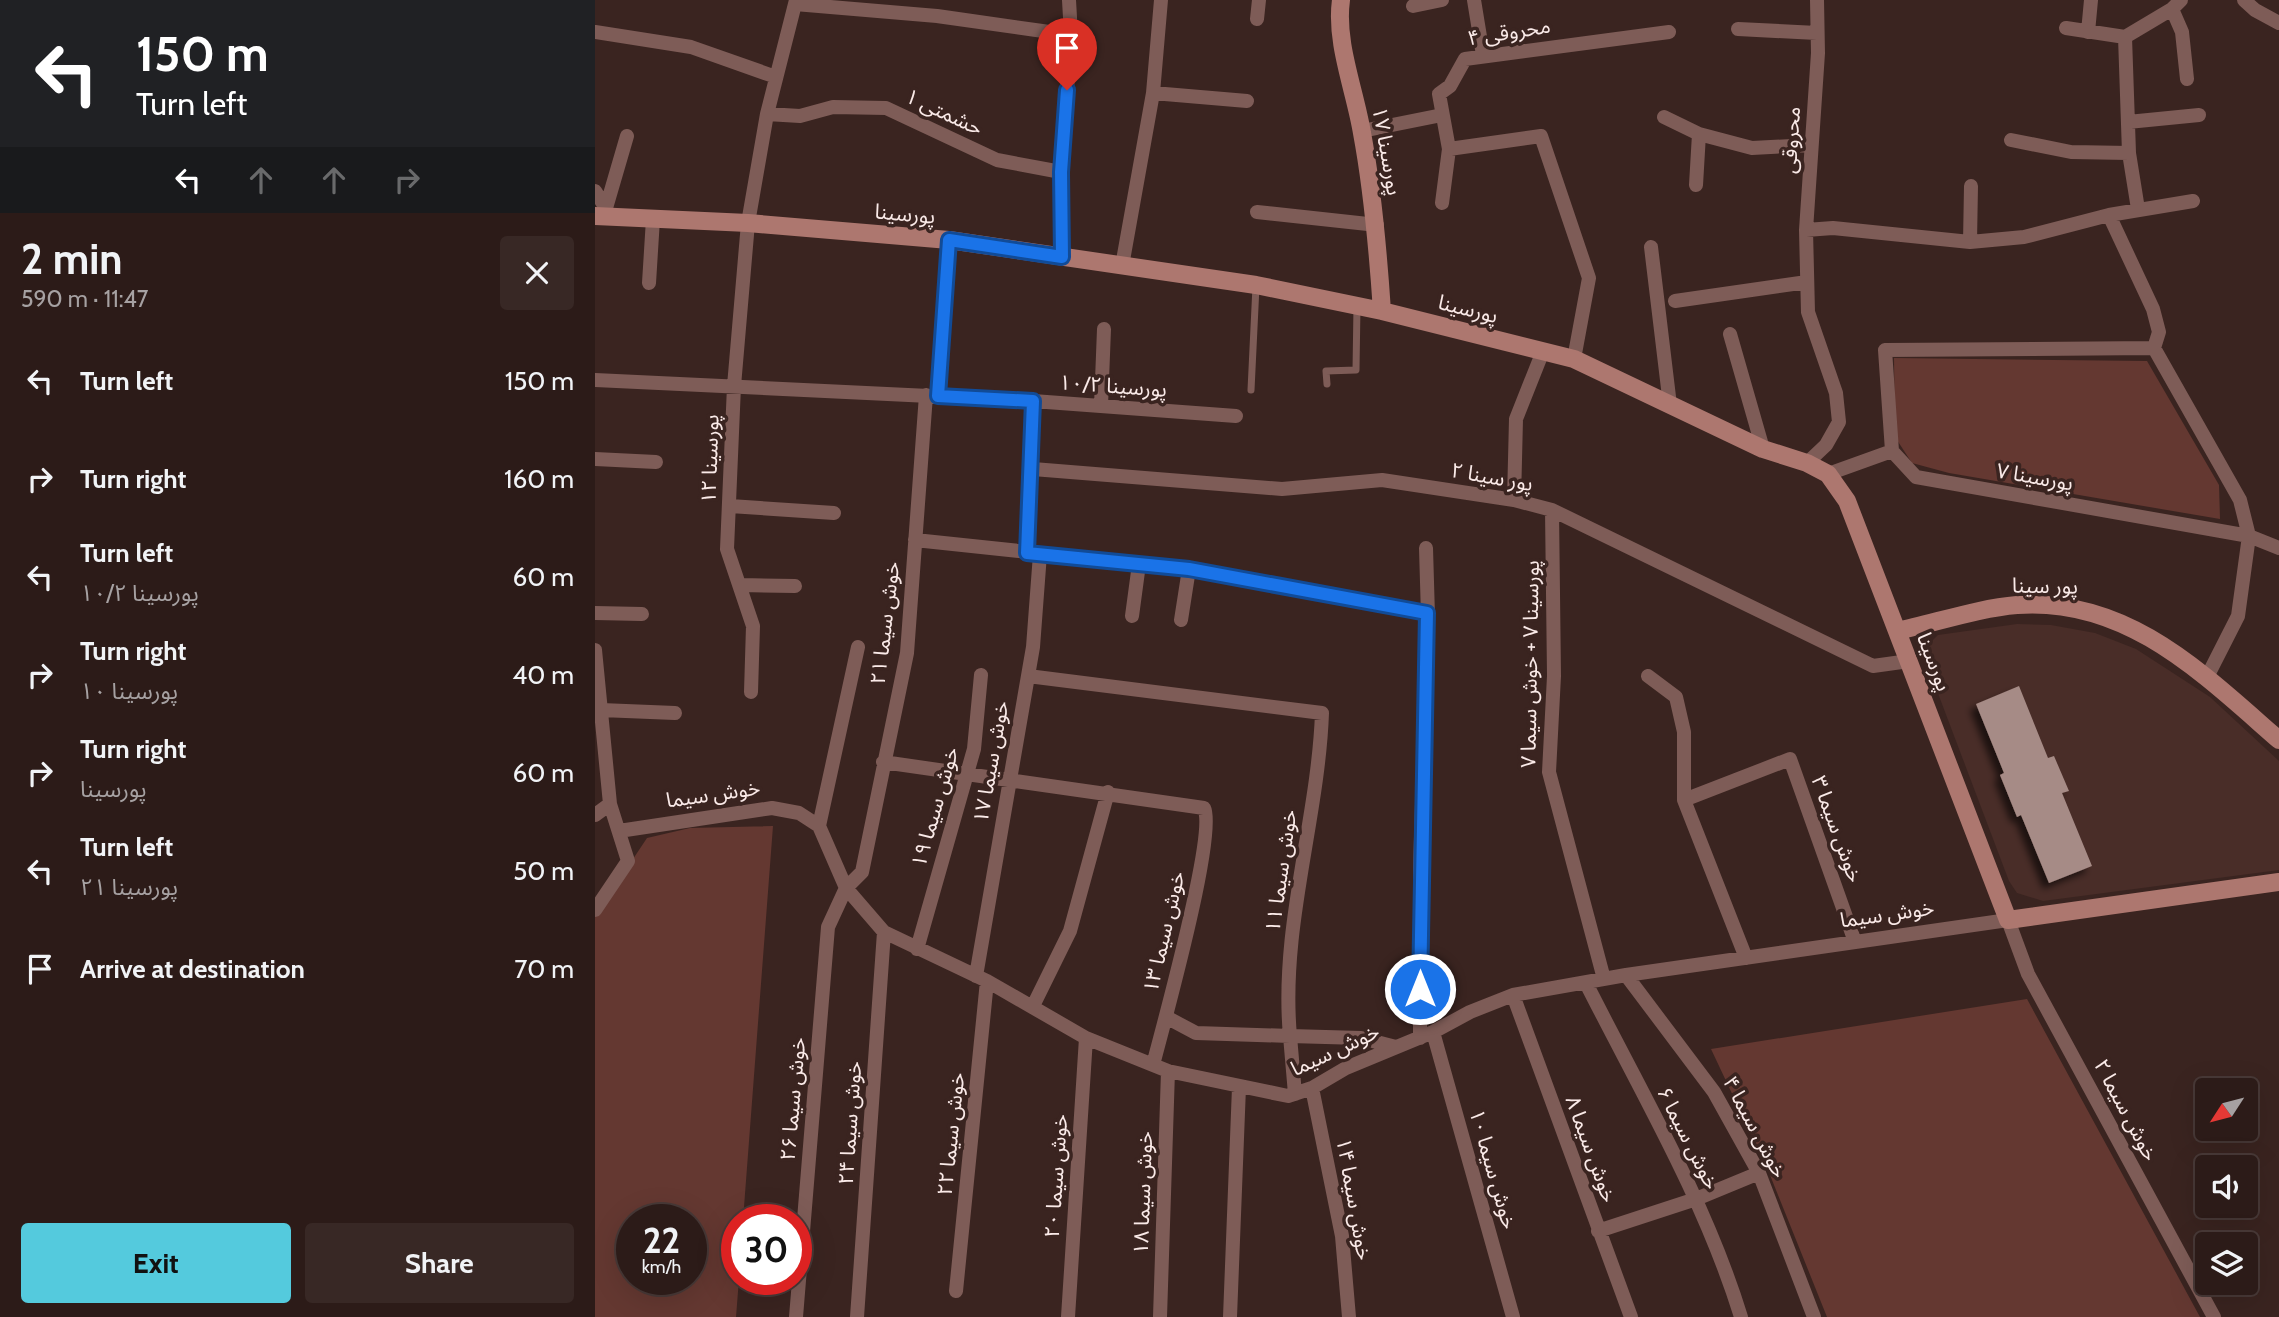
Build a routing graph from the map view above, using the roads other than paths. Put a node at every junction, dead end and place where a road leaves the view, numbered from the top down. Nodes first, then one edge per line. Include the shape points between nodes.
1 (1069, 0) edge
2 (1161, 0) edge
3 (1259, 0) edge
4 (1341, 0) edge
5 (1442, 0) edge
6 (1474, 0) edge
7 (1817, 0) edge
8 (2091, 0) edge
9 (2244, 0) edge
10 (796, 2) edge
11 (2176, 5) edge
12 (1413, 6) dead end
13 (1257, 19) dead end
14 (2278, 23) edge
15 (2066, 28) dead end
16 (1738, 29) dead end
17 (595, 32) edge
18 (1669, 32) dead end
19 (2088, 32) junction
20 (1817, 33) junction
21 (1071, 35) junction
22 (2125, 37) junction
23 (2279, 39) edge
24 (1483, 55) junction
25 (776, 77) junction
26 (2187, 79) dead end
27 (1153, 93) junction
28 (1247, 101) dead end
29 (767, 114) junction
30 (1442, 115) junction
31 (2199, 115) dead end
32 (1664, 117) dead end
33 (2128, 122) junction
34 (1362, 131) junction
35 (1699, 134) junction
36 (627, 136) dead end
37 (2011, 140) dead end
38 (1811, 145) junction
39 (1449, 149) junction
40 (2129, 153) junction
41 (1061, 172) junction
42 (1696, 185) dead end
43 (1971, 186) dead end
44 (595, 191) edge
45 (2193, 201) dead end
46 (1442, 203) dead end
47 (2139, 209) junction
48 (1258, 212) dead end
49 (604, 214) edge
50 (2109, 215) junction
51 (653, 219) junction
52 (748, 223) junction
53 (1377, 225) junction
54 (1806, 230) junction
55 (949, 240) junction
56 (1970, 242) junction
57 (1651, 247) dead end
58 (1062, 257) junction
59 (1122, 266) junction
60 (1807, 282) junction
61 (649, 284) dead end
62 (1256, 285) junction
63 (1675, 301) dead end
64 (1357, 306) junction
65 (1382, 311) junction
66 (1104, 329) dead end
67 (1730, 334) dead end
68 (2154, 348) junction
69 (1543, 351) junction
70 (1574, 359) junction
71 (595, 380) edge
72 (1327, 384) dead end
73 (734, 386) junction
74 (1251, 390) dead end
75 (932, 396) junction
76 (1033, 401) junction
77 (1670, 405) junction
78 (1101, 406) junction
79 (1236, 416) dead end
80 (1763, 449) junction
81 (1892, 451) junction
82 (595, 459) edge
83 (656, 462) dead end
84 (1807, 463) junction
85 (1033, 469) junction
86 (1828, 474) junction
87 (1514, 500) junction
88 (730, 506) junction
89 (1552, 510) junction
90 (834, 513) dead end
91 (2249, 536) junction
92 (915, 540) junction
93 (1426, 548) dead end
94 (2279, 548) edge
95 (1034, 553) junction
96 (1139, 564) junction
97 (1189, 569) junction
98 (741, 585) junction
99 (795, 586) dead end
100 (595, 613) edge
101 (1427, 613) junction
102 (642, 614) dead end
103 (1132, 616) dead end
104 (1181, 620) dead end
105 (1897, 631) junction
106 (858, 647) dead end
107 (595, 650) edge
108 (595, 662) edge
109 (1909, 662) junction
110 (981, 675) dead end
111 (1028, 676) junction
112 (1648, 677) dead end
113 (2207, 677) junction
114 (751, 692) dead end
115 (601, 710) junction
116 (675, 713) dead end
117 (2279, 740) edge
118 (883, 762) junction
119 (967, 775) junction
120 (1009, 779) junction
121 (1108, 792) junction
122 (1684, 800) junction
123 (610, 804) junction
124 (595, 815) edge
125 (819, 826) junction
126 (619, 831) junction
127 (2279, 882) edge
128 (846, 888) junction
129 (595, 910) edge
130 (2008, 920) junction
131 (884, 932) junction
132 (1855, 942) junction
133 (917, 949) junction
134 (1746, 958) junction
135 (1626, 975) junction
136 (982, 979) junction
137 (1604, 979) junction
138 (1586, 983) junction
139 (1513, 995) junction
140 (1033, 1006) junction
141 (1166, 1017) junction
142 (1426, 1035) junction
143 (1290, 1036) junction
144 (1086, 1038) junction
145 (1396, 1047) junction
146 (1153, 1065) junction
147 (1168, 1071) junction
148 (1238, 1087) junction
149 (1312, 1088) junction
150 (1295, 1094) junction
151 (1759, 1173) junction
152 (1696, 1199) junction
153 (1598, 1231) junction
154 (956, 1290) dead end
155 (796, 1317) edge
156 (857, 1317) edge
157 (1068, 1317) edge
158 (1160, 1317) edge
159 (1230, 1317) edge
160 (1349, 1317) edge
161 (1513, 1317) edge
162 (1631, 1317) edge
163 (1741, 1317) edge
164 (1814, 1317) edge
165 (2214, 1317) edge

1 - 21 street
2 - 27 street
3 - 13 street
4 - 34 street, پورسینا ۱۷ via 1339,19
5 - 12 street
6 - 24 street
7 - 20 street, محروقی
8 - 19 street
9 - 14 street
10 - 21 street
10 - 25 street, پورسینا ۱۲
11 - 22 street
11 - 26 street
14 - 23 street
15 - 19 street
16 - 20 street
17 - 25 street via 691,47
18 - 24 street, محروقی ۴
19 - 22 street
20 - 38 street, محروقی
21 - 41 street
22 - 33 street
24 - 30 street, محروقی ۴ via 1461,62 1450,86 1439,94
25 - 29 street, پورسینا ۱۲
27 - 28 street
27 - 59 street
29 - 41 street, حشمتی ۱ via 800,116 833,107 886,108 997,160
29 - 52 street, پورسینا ۱۲
30 - 34 street
30 - 39 street, محروقی ۴
31 - 33 street
32 - 35 street
33 - 40 street
34 - 53 street, پورسینا ۱۷
35 - 38 street via 1752,148
35 - 42 street
36 - 49 street
37 - 40 street via 2071,152
38 - 54 street, محروقی
39 - 46 street, محروقی ۴
39 - 70 street via 1541,136 1589,278
40 - 47 street
41 - 58 street
43 - 56 street
44 - 49 street
45 - 47 street
47 - 50 street
48 - 53 street
49 - 51 street, پورسینا
50 - 56 street via 2024,237
50 - 68 street via 2153,309 2159,332
51 - 52 street, پورسینا
51 - 61 street
52 - 55 street, پورسینا
52 - 73 street, پورسینا ۱۲
53 - 65 street, پورسینا ۱۷
54 - 56 street via 1833,228
54 - 60 street, محروقی
55 - 58 street, پورسینا
55 - 75 street, خوش سیما ۲۱
57 - 77 street
58 - 59 street, پورسینا
59 - 62 street, پورسینا
60 - 63 street
60 - 84 street, محروقی via 1808,312 1836,393 1839,422 1826,445
62 - 64 street, پورسینا
62 - 74 lane
64 - 65 street, پورسینا
64 - 72 lane via 1356,370 1326,372
65 - 69 street, پورسینا
66 - 78 street
67 - 80 street
68 - 81 street via 1885,350
68 - 91 street via 2240,500
69 - 70 street, پورسینا
69 - 87 street via 1516,419
70 - 77 street, پورسینا
71 - 73 street, پورسینا ۱۰/۲
73 - 75 street, پورسینا ۱۰/۲
73 - 88 street, پورسینا ۱۲
75 - 76 street, پورسینا ۱۰/۲
75 - 92 street, خوش سیما ۲۱
76 - 78 street, پورسینا ۱۰/۲
76 - 85 street, خوش سیما ۱۷
77 - 80 street, پورسینا
78 - 79 street, پورسینا ۱۰/۲
80 - 84 street, پورسینا
81 - 86 street
81 - 91 street, پورسینا ۷ via 1916,477
82 - 83 street
84 - 86 street, پورسینا
85 - 87 street, پور سینا ۲ via 1282,489 1382,480
85 - 95 street, خوش سیما ۱۷
86 - 105 street, پورسینا via 1847,501
87 - 89 street, پور سینا ۲
88 - 90 street
88 - 98 street, پورسینا ۱۲ via 727,549
89 - 109 street, پور سینا ۲ via 1873,666
89 - 137 street, پورسینا ۷ + خوش سیما ۷ via 1554,676 1549,772
91 - 94 street, پورسینا ۷
91 - 113 street via 2238,617
92 - 95 street
92 - 118 street, خوش سیما ۲۱ via 907,653
93 - 101 street, خوش سیما ۱۰
95 - 96 street
95 - 111 street, خوش سیما ۱۷
96 - 97 street
96 - 103 street
97 - 101 street
97 - 104 street
98 - 99 street
98 - 114 street, پورسینا ۱۲ via 753,626
100 - 102 street
101 - 142 street, خوش سیما ۱۰ via 1420,867
105 - 109 street, پورسینا
105 - 113 street, پور سینا via 2017,605 2086,609 2135,626
106 - 125 street
107 - 108 street
108 - 115 street
109 - 130 street, پورسینا
110 - 119 street, خوش سیما ۱۹
111 - 120 street, خوش سیما ۱۷
111 - 143 street, خوش سیما ۱۱ via 1322,713 1286,989
112 - 122 street via 1676,697 1684,732
113 - 117 street, پور سینا
115 - 116 street
115 - 123 street
118 - 119 street
118 - 128 street, خوش سیما ۲۱ via 862,872
119 - 120 street
119 - 133 street, خوش سیما ۱۹
120 - 121 street
120 - 136 street, خوش سیما ۱۷
121 - 140 street via 1070,931
121 - 141 street, خوش سیما ۱۳ via 1204,808 1208,816
122 - 132 street, خوش سیما ۳ via 1790,759
122 - 134 street
123 - 124 street
123 - 126 street
125 - 126 street, خوش سیما via 799,814 772,808
125 - 128 street, خوش سیما
126 - 129 street via 628,861
127 - 130 street, خوش سیما
128 - 131 street, خوش سیما
128 - 155 street, خوش سیما ۲۶ via 828,927
130 - 132 street, خوش سیما
130 - 165 street, خوش سیما ۲ via 2028,974
131 - 133 street, خوش سیما
131 - 156 street, خوش سیما ۲۴
132 - 134 street, خوش سیما
133 - 136 street, خوش سیما
134 - 135 street, خوش سیما
135 - 137 street, خوش سیما
135 - 151 street, خوش سیما ۴ via 1714,1092
136 - 140 street, خوش سیما
136 - 154 street, خوش سیما ۲۲
137 - 138 street, خوش سیما
138 - 139 street, خوش سیما
138 - 152 street, خوش سیما ۶
139 - 142 street, خوش سیما
139 - 153 street, خوش سیما ۸
140 - 144 street, خوش سیما
141 - 143 street via 1196,1033
141 - 146 street, خوش سیما ۱۳
142 - 145 street, خوش سیما
142 - 161 street, خوش سیما ۱۰
143 - 145 street via 1361,1038
143 - 150 street, خوش سیما ۱۱
144 - 146 street, خوش سیما
144 - 157 street, خوش سیما ۲۰
145 - 149 street, خوش سیما
146 - 147 street, خوش سیما
147 - 148 street, خوش سیما
147 - 158 street, خوش سیما ۱۸
148 - 150 street, خوش سیما
148 - 159 street
149 - 150 street, خوش سیما
149 - 160 street, خوش سیما ۱۴ via 1342,1236
151 - 152 street
151 - 164 street, خوش سیما ۴
152 - 153 street
152 - 163 street, خوش سیما ۶
153 - 162 street, خوش سیما ۸

